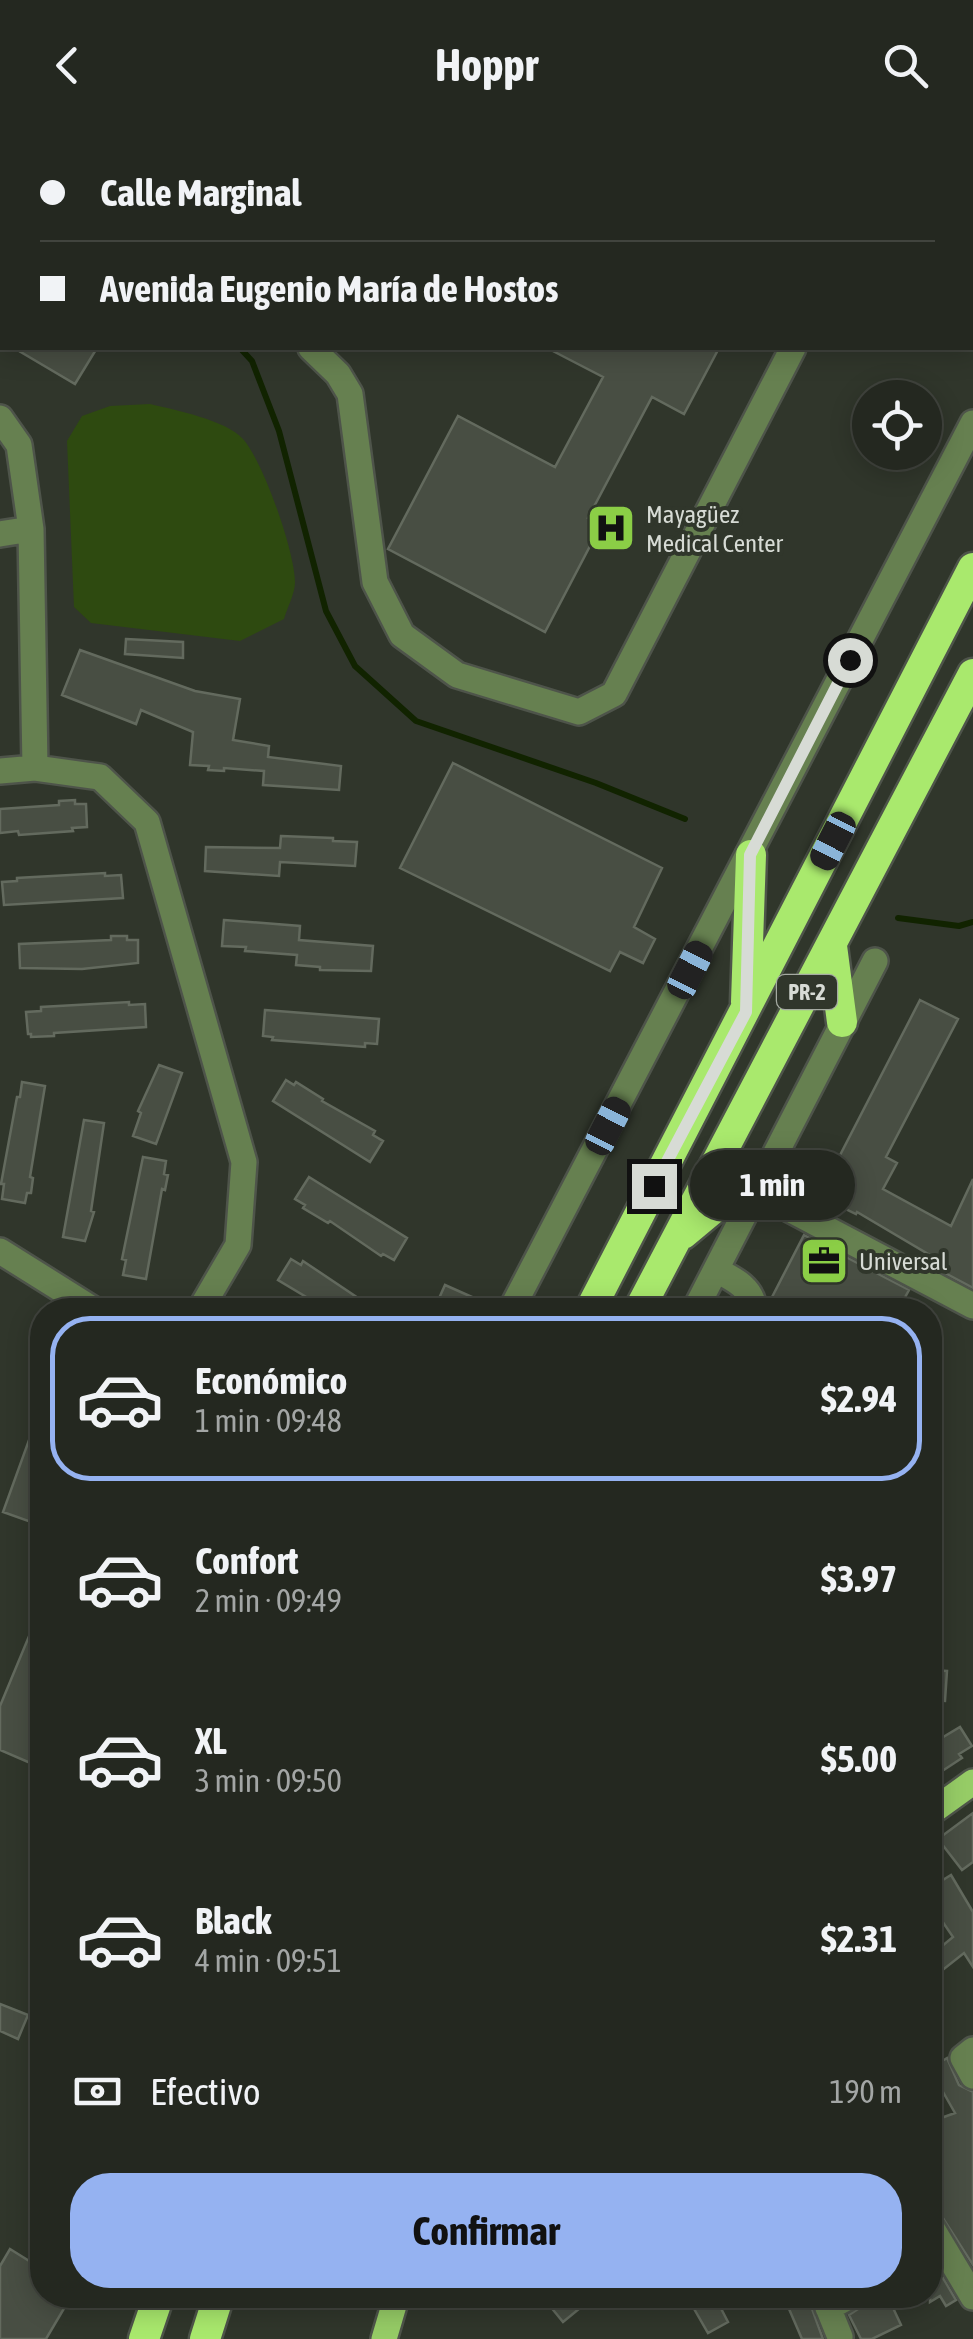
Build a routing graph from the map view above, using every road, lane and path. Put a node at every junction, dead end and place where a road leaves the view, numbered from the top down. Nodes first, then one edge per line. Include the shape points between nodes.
1 (313, 350) edge
2 (792, 350) edge
3 (0, 418) edge
4 (973, 423) edge
5 (31, 529) junction
6 (0, 534) edge
7 (973, 568) edge
8 (973, 674) edge
9 (35, 768) junction
10 (0, 771) edge
11 (750, 855) junction
12 (832, 946) junction
13 (875, 961) dead end
14 (746, 1012) junction
15 (842, 1022) junction
16 (757, 1192) junction
17 (673, 1242) junction
18 (0, 1251) edge
19 (716, 1270) junction
20 (75, 1298) edge
21 (207, 1298) edge
22 (517, 1298) edge
23 (596, 1298) edge
24 (645, 1298) edge
25 (701, 1298) edge
26 (754, 1298) edge
27 (973, 1306) edge
28 (972, 1786) edge
29 (942, 1805) edge
30 (973, 2050) edge
31 (973, 2076) edge
32 (942, 2253) edge
33 (973, 2297) edge
34 (155, 2308) edge
35 (216, 2308) edge
36 (393, 2308) edge
37 (828, 2308) edge
38 (840, 2337) edge
39 (144, 2339) edge
40 (206, 2339) edge
41 (384, 2339) edge

1 - 2 street via 350,394 375,582 402,634 457,675 580,712 614,694
3 - 5 street via 18,446
4 - 11 street
5 - 6 street
5 - 9 street
7 - 14 highway, PR-2
8 - 12 highway, PR-2
9 - 10 street
9 - 21 street via 100,776 147,822 244,1162 238,1245
11 - 14 highway
11 - 22 street
12 - 15 highway
12 - 17 highway, PR-2
13 - 15 street
14 - 23 highway, PR-2
15 - 16 street
16 - 17 highway via 720,1204
16 - 19 street
16 - 27 street
17 - 24 highway, PR-2
18 - 20 street
19 - 25 street
19 - 26 street
28 - 29 main road
30 - 31 street via 962,2058
32 - 33 street
34 - 39 highway
35 - 40 highway
36 - 41 main road
37 - 38 street

